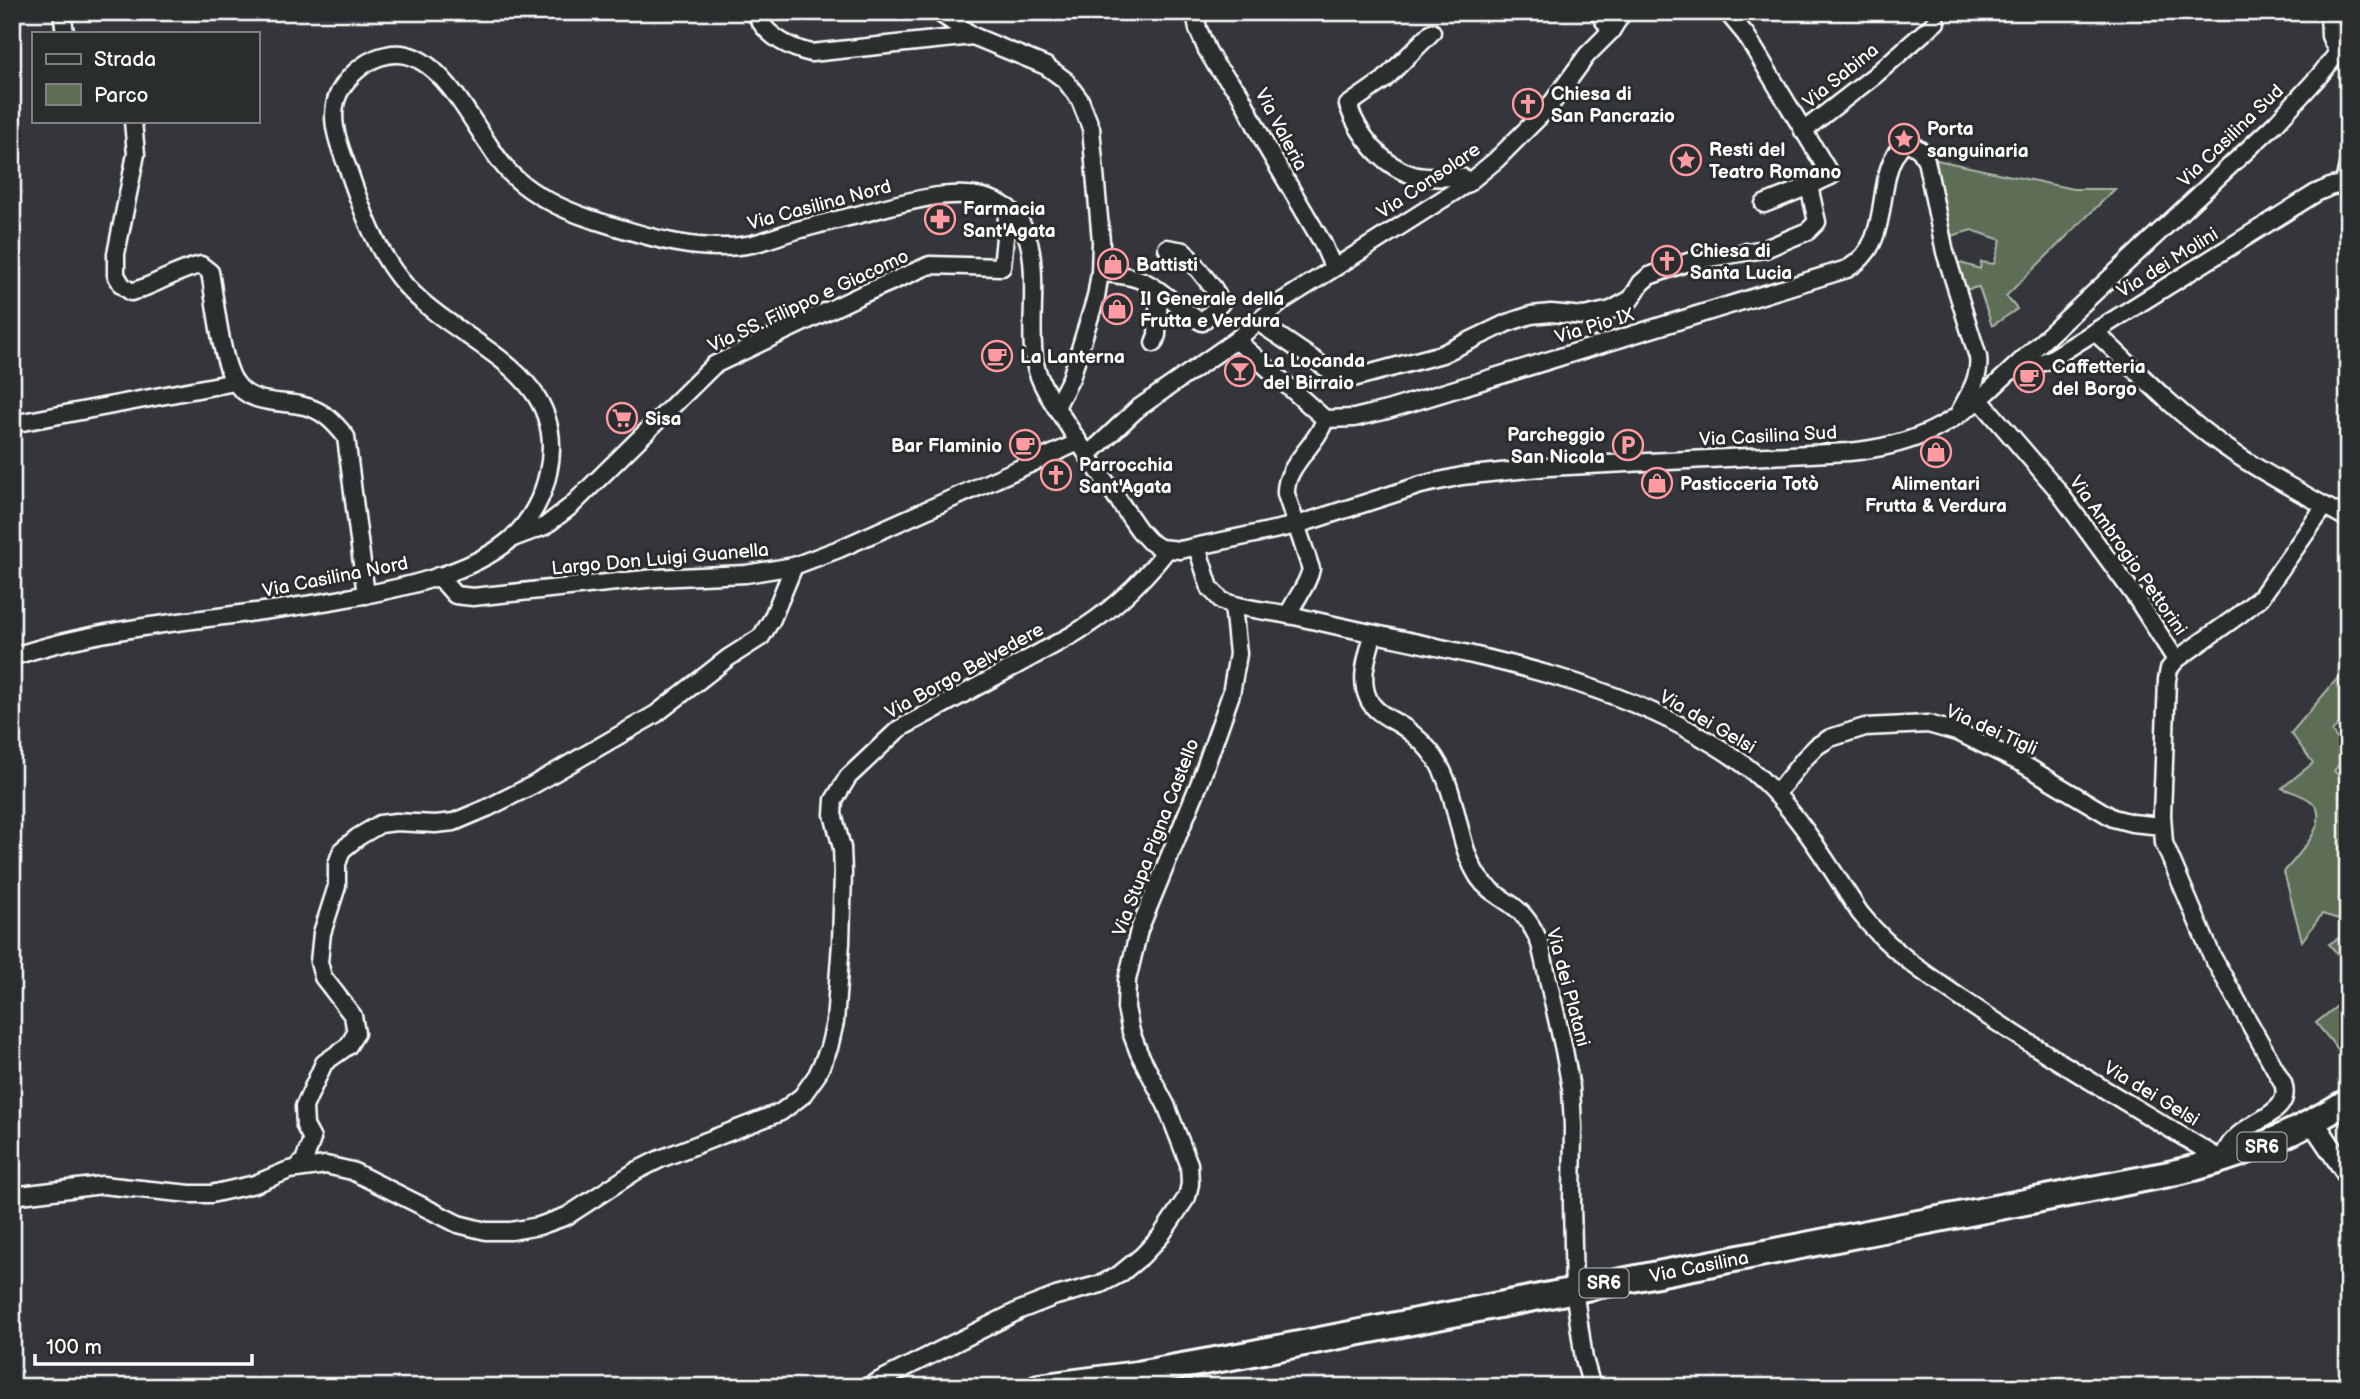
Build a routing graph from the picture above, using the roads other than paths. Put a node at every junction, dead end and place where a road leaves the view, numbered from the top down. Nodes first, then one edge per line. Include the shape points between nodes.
1 (62, 12) edge
2 (755, 12) edge
3 (938, 12) edge
4 (1195, 12) edge
5 (1598, 12) edge
6 (1623, 12) edge
7 (1727, 12) edge
8 (2329, 12) edge
9 (1936, 22) dead end
10 (1611, 31) junction
11 (65, 32) edge
12 (1432, 32) dead end
13 (973, 36) junction
14 (2343, 46) edge
15 (133, 122) edge
16 (1803, 131) junction
17 (2348, 165) edge
18 (1468, 183) junction
19 (2346, 184) edge
20 (1809, 186) junction
21 (1763, 204) dead end
22 (1008, 208) junction
23 (1167, 248) dead end
24 (1333, 267) junction
25 (1100, 273) junction
26 (1159, 291) junction
27 (1258, 322) junction
28 (2095, 332) junction
29 (1236, 340) junction
30 (1154, 343) dead end
31 (2011, 371) junction
32 (235, 382) junction
33 (1980, 400) junction
34 (1056, 407) junction
35 (1956, 418) junction
36 (1325, 419) junction
37 (12, 424) edge
38 (1084, 449) junction
39 (2325, 506) junction
40 (2348, 519) edge
41 (1297, 525) junction
42 (511, 539) junction
43 (1197, 547) junction
44 (1167, 550) junction
45 (794, 566) junction
46 (438, 576) junction
47 (366, 595) junction
48 (1233, 605) junction
49 (1288, 615) junction
50 (1373, 635) junction
51 (12, 657) edge
52 (2176, 660) junction
53 (1776, 793) junction
54 (2162, 826) junction
55 (2348, 1101) edge
56 (2313, 1122) junction
57 (2223, 1161) junction
58 (297, 1168) junction
59 (2348, 1174) edge
60 (12, 1196) edge
61 (1574, 1289) junction
62 (867, 1387) edge
63 (1038, 1387) edge
64 (1592, 1387) edge

1 - 11 street
2 - 13 street via 773,36 790,48 811,53
3 - 13 street
4 - 24 street, Via Valeria via 1207,50 1240,94
5 - 10 street
6 - 10 street, Via Consolare
7 - 16 street via 1746,35
8 - 14 street via 2330,36
9 - 16 street, Via Sabina
10 - 18 street, Via Consolare via 1549,107
12 - 18 street via 1384,80 1348,105 1362,132 1394,166 1412,175 1462,177
13 - 25 street via 1046,66 1065,80 1080,100 1091,128
14 - 31 street, Via Casilina Sud via 2276,123
15 - 32 street via 136,154 116,275 131,292 188,268 201,265 210,272 226,361
16 - 20 street via 1831,176
17 - 19 street, Via dei Molini
18 - 24 street, Via Consolare
19 - 28 street, Via dei Molini via 2316,193
20 - 21 street
20 - 27 street via 1817,218 1808,231 1755,251 1697,260 1654,273 1643,280 1631,299 1611,310 1584,316 1551,313 1524,317 1442,354 1358,377 1335,374
22 - 34 street via 1028,235 1035,366
22 - 42 street, Via SS. Filippo e Giacomo via 1002,267 930,265 714,365 571,506 545,526
22 - 42 street, Via Casilina Nord via 980,196 950,195 893,205 750,245 670,242 552,203 515,177 490,149 453,91 430,66 403,52 378,56 341,87 334,105 335,135 362,208 388,262 424,304 528,383 543,404 552,437 550,467 543,493
23 - 26 street via 1184,251 1221,303 1202,322
24 - 27 street, Via Consolare
25 - 26 street via 1137,279
25 - 34 street via 1071,378
26 - 30 street
27 - 29 street, Via Consolare
28 - 31 street, Via dei Molini via 2039,365
28 - 39 street via 2211,437
29 - 36 street
29 - 38 street, Largo Don Luigi Guanella
31 - 33 street, Via Casilina Sud
32 - 37 street
32 - 47 street via 254,397 322,413 346,437
33 - 35 street, Via Casilina Sud
33 - 52 street, Via Ambrogio Pettorini via 2056,488
34 - 38 street
35 - 36 street, Via Pio IX via 1976,379 1979,357 1945,252 1926,160 1906,141 1891,164 1872,245 1847,269 1387,410
35 - 41 street, Via Casilina Sud via 1913,440 1863,451 1534,468 1462,477 1421,485
36 - 41 street via 1286,483
38 - 44 street via 1144,536
38 - 45 street, Largo Don Luigi Guanella
39 - 40 street
39 - 52 street via 2261,597
41 - 43 street, Via Casilina Sud
41 - 49 street via 1311,569
42 - 46 street, Via Casilina Nord
43 - 44 street, Via Casilina Sud
43 - 48 street via 1213,593
44 - 58 street, Via Borgo Belvedere via 1140,582 1097,620 899,729 841,787 832,805 844,872 835,1023 820,1070 791,1105 660,1159 567,1216 519,1230 486,1231 458,1224 339,1167
45 - 46 street, Largo Don Luigi Guanella via 473,597 455,595
45 - 58 street via 761,636 656,714 487,808 454,822 380,824 342,850 319,962 323,977 353,1016 356,1033 348,1046 324,1063 304,1107 305,1126 312,1139
46 - 47 street, Via Casilina Nord
47 - 51 street, Via Casilina Nord via 147,627
48 - 49 street, Via dei Gelsi
48 - 62 street, Via Stupa Pigna Castello via 1238,654 1231,694 1139,930 1127,981 1131,1032 1189,1164 1187,1197 1160,1237 1120,1274 1020,1310
49 - 50 street, Via dei Gelsi
50 - 53 street, Via dei Gelsi via 1616,696 1711,743 1747,766
50 - 61 street, Via dei Platani via 1364,680 1369,700 1433,754 1446,778 1475,872 1486,887 1523,915 1540,944 1571,1088
52 - 54 street, Via Ambrogio Pettorini via 2167,680
53 - 54 street, Via dei Tigli via 1804,758 1830,737 1865,727 1928,724 1960,733 2021,763 2113,818
53 - 57 street, Via dei Gelsi via 1860,913 1889,945 1996,1021
54 - 57 street, Via Ambrogio Pettorini via 2164,843 2212,956 2285,1088 2280,1108 2237,1134
55 - 56 main road, Via Casilina / SR6
56 - 57 main road, Via Casilina / SR6
56 - 59 street
57 - 61 main road, Via Casilina / SR6
58 - 60 street, Via Borgo Belvedere via 211,1194 102,1185
61 - 63 main road, Via Casilina / SR6 via 1200,1363
61 - 64 street, Via dei Platani

